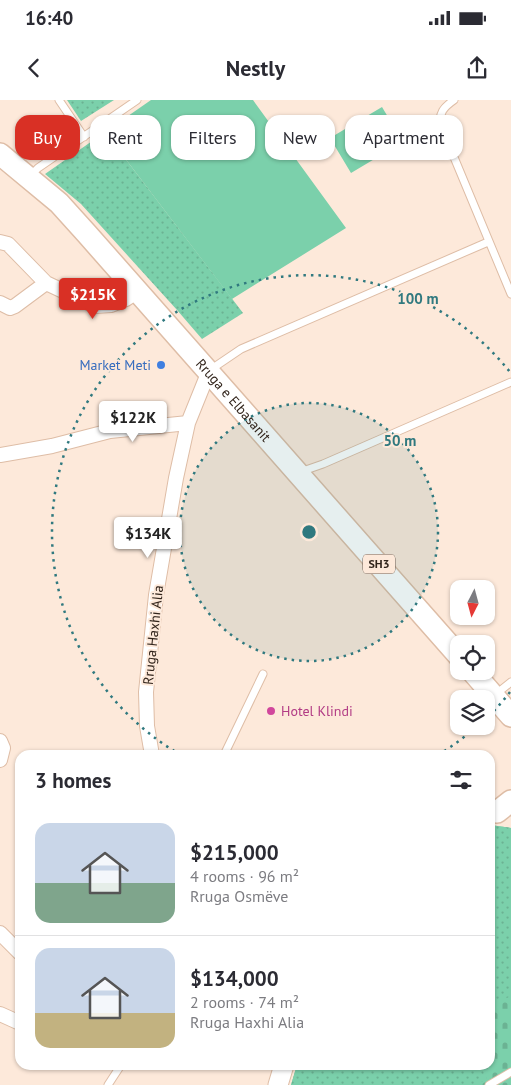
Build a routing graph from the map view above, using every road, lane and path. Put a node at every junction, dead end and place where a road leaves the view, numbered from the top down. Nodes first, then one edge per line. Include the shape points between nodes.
1 (59, 100) edge
2 (137, 100) edge
3 (454, 100) edge
4 (84, 137) junction
5 (0, 154) edge
6 (29, 177) junction
7 (0, 242) edge
8 (488, 242) junction
9 (46, 283) junction
10 (138, 291) junction
11 (511, 294) edge
12 (0, 303) edge
13 (209, 371) junction
14 (511, 382) edge
15 (188, 423) junction
16 (0, 455) edge
17 (298, 473) junction
18 (450, 646) edge
19 (263, 674) dead end
20 (480, 680) edge
21 (511, 682) edge
22 (489, 690) edge
23 (495, 695) edge
24 (495, 697) edge
25 (511, 716) edge
26 (0, 741) edge
27 (151, 750) edge
28 (226, 750) edge
29 (0, 760) edge
30 (0, 932) edge
31 (15, 948) edge
32 (0, 1014) edge
33 (15, 1021) edge
34 (118, 1070) edge
35 (282, 1070) edge
36 (511, 1072) edge
37 (502, 1082) edge
38 (108, 1085) edge
39 (278, 1085) edge
40 (489, 1085) edge

1 - 4 lane
2 - 4 lane
3 - 8 lane via 446,105 439,118
4 - 6 lane
5 - 6 main road, Rruga e Elbasanit / SH3
6 - 10 main road, Rruga e Elbasanit / SH3 via 59,203
7 - 9 street via 8,244
8 - 11 lane
8 - 13 lane via 241,349
9 - 10 street via 95,306 111,305
9 - 12 street via 15,306 10,308
10 - 13 main road, Rruga e Elbasanit / SH3
13 - 15 street, Rruga Haxhi Alia
13 - 17 main road, Rruga e Elbasanit / SH3
14 - 17 lane
15 - 16 street via 110,431
15 - 27 street, Rruga Haxhi Alia via 156,595 150,646 146,692
17 - 18 main road, Rruga e Elbasanit / SH3
19 - 28 lane
20 - 22 main road
21 - 23 lane
24 - 25 main road
26 - 29 street via 3,748
30 - 31 street
32 - 33 street
34 - 38 lane
35 - 39 main road
36 - 37 lane
37 - 40 lane

